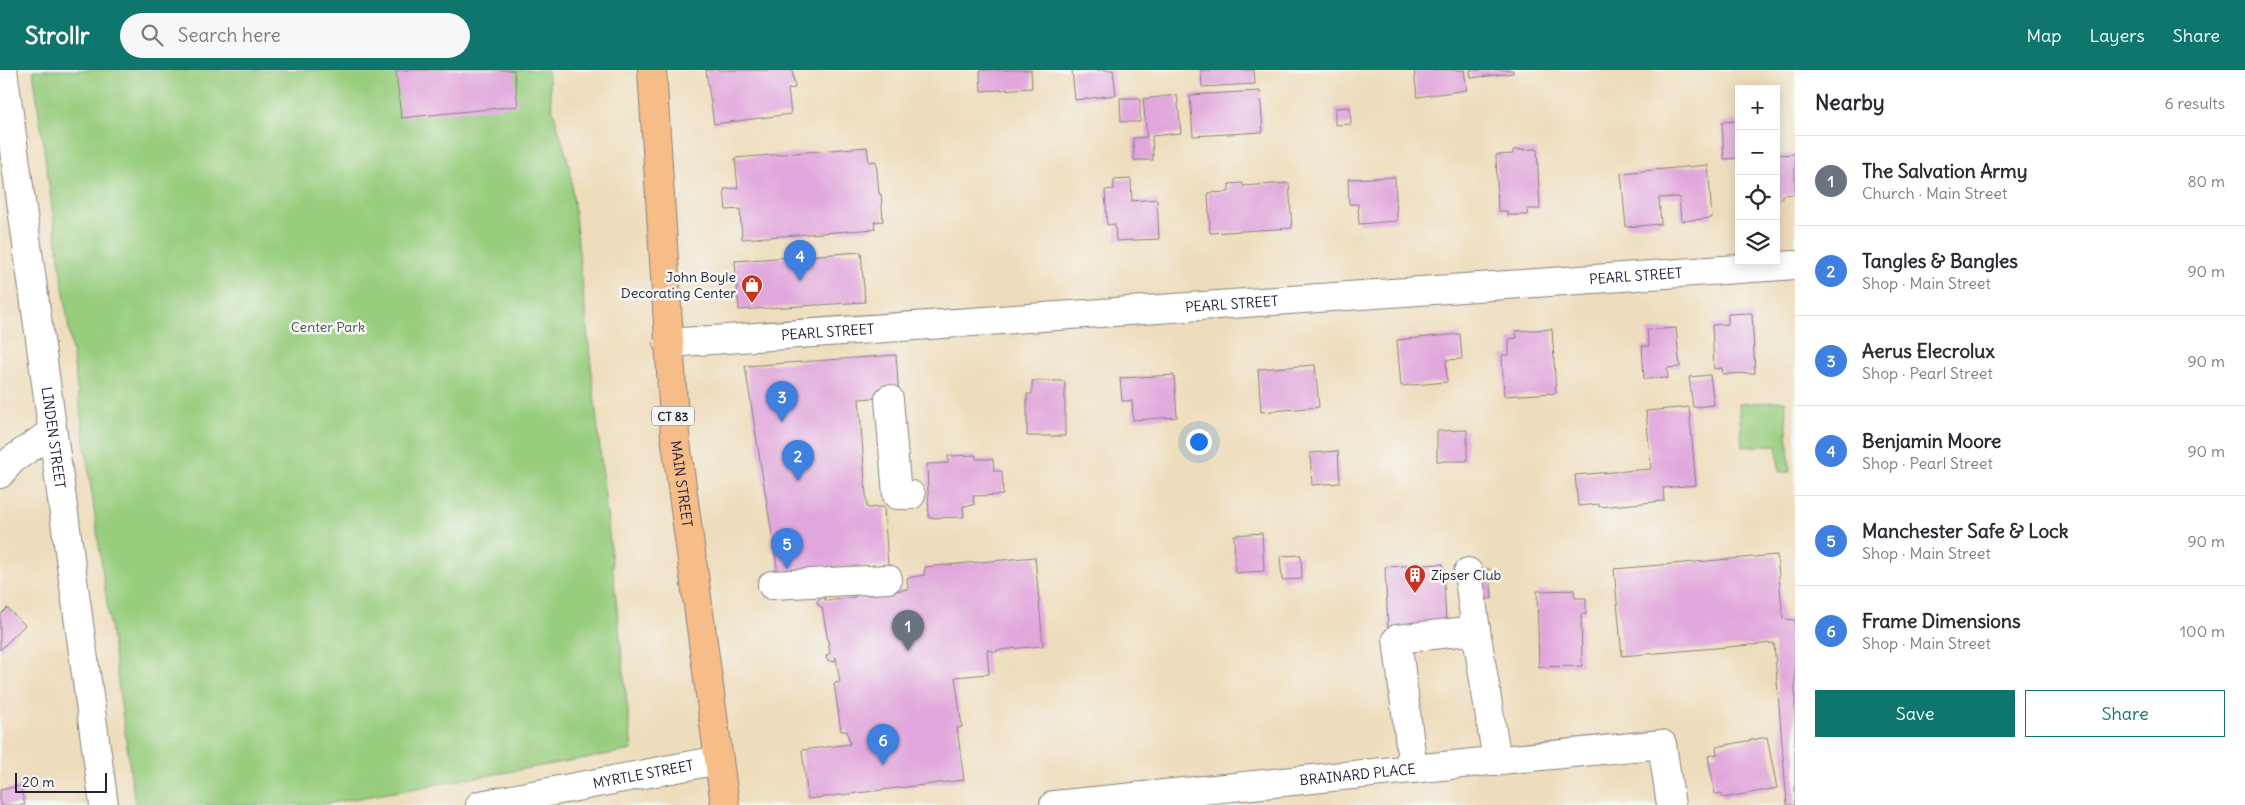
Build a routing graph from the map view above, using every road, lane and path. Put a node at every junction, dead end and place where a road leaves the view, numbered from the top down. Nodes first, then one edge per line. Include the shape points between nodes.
1 (3, 70) edge
2 (652, 70) edge
3 (1795, 265) edge
4 (668, 343) junction
5 (889, 399) dead end
6 (52, 432) junction
7 (0, 474) edge
8 (911, 495) dead end
9 (1468, 572) dead end
10 (888, 578) dead end
11 (772, 585) dead end
12 (1476, 630) junction
13 (718, 760) junction
14 (1497, 761) junction
15 (1413, 769) junction
16 (104, 805) edge
17 (480, 805) edge
18 (725, 805) edge
19 (1054, 805) edge
20 (1671, 805) edge

1 - 6 street, LINDEN STREET
2 - 4 main road, MAIN STREET / CT 83
3 - 4 street, PEARL STREET
4 - 13 main road, MAIN STREET / CT 83 via 675,435
5 - 8 street via 897,495
6 - 7 street via 12,460
6 - 16 street, LINDEN STREET
9 - 12 street
10 - 11 street
12 - 14 street
12 - 15 street via 1397,639
13 - 17 street, MYRTLE STREET
13 - 18 main road, MAIN STREET / CT 83
14 - 15 street, BRAINARD PLACE
14 - 20 street, BRAINARD PLACE via 1662,744
15 - 19 street, BRAINARD PLACE

